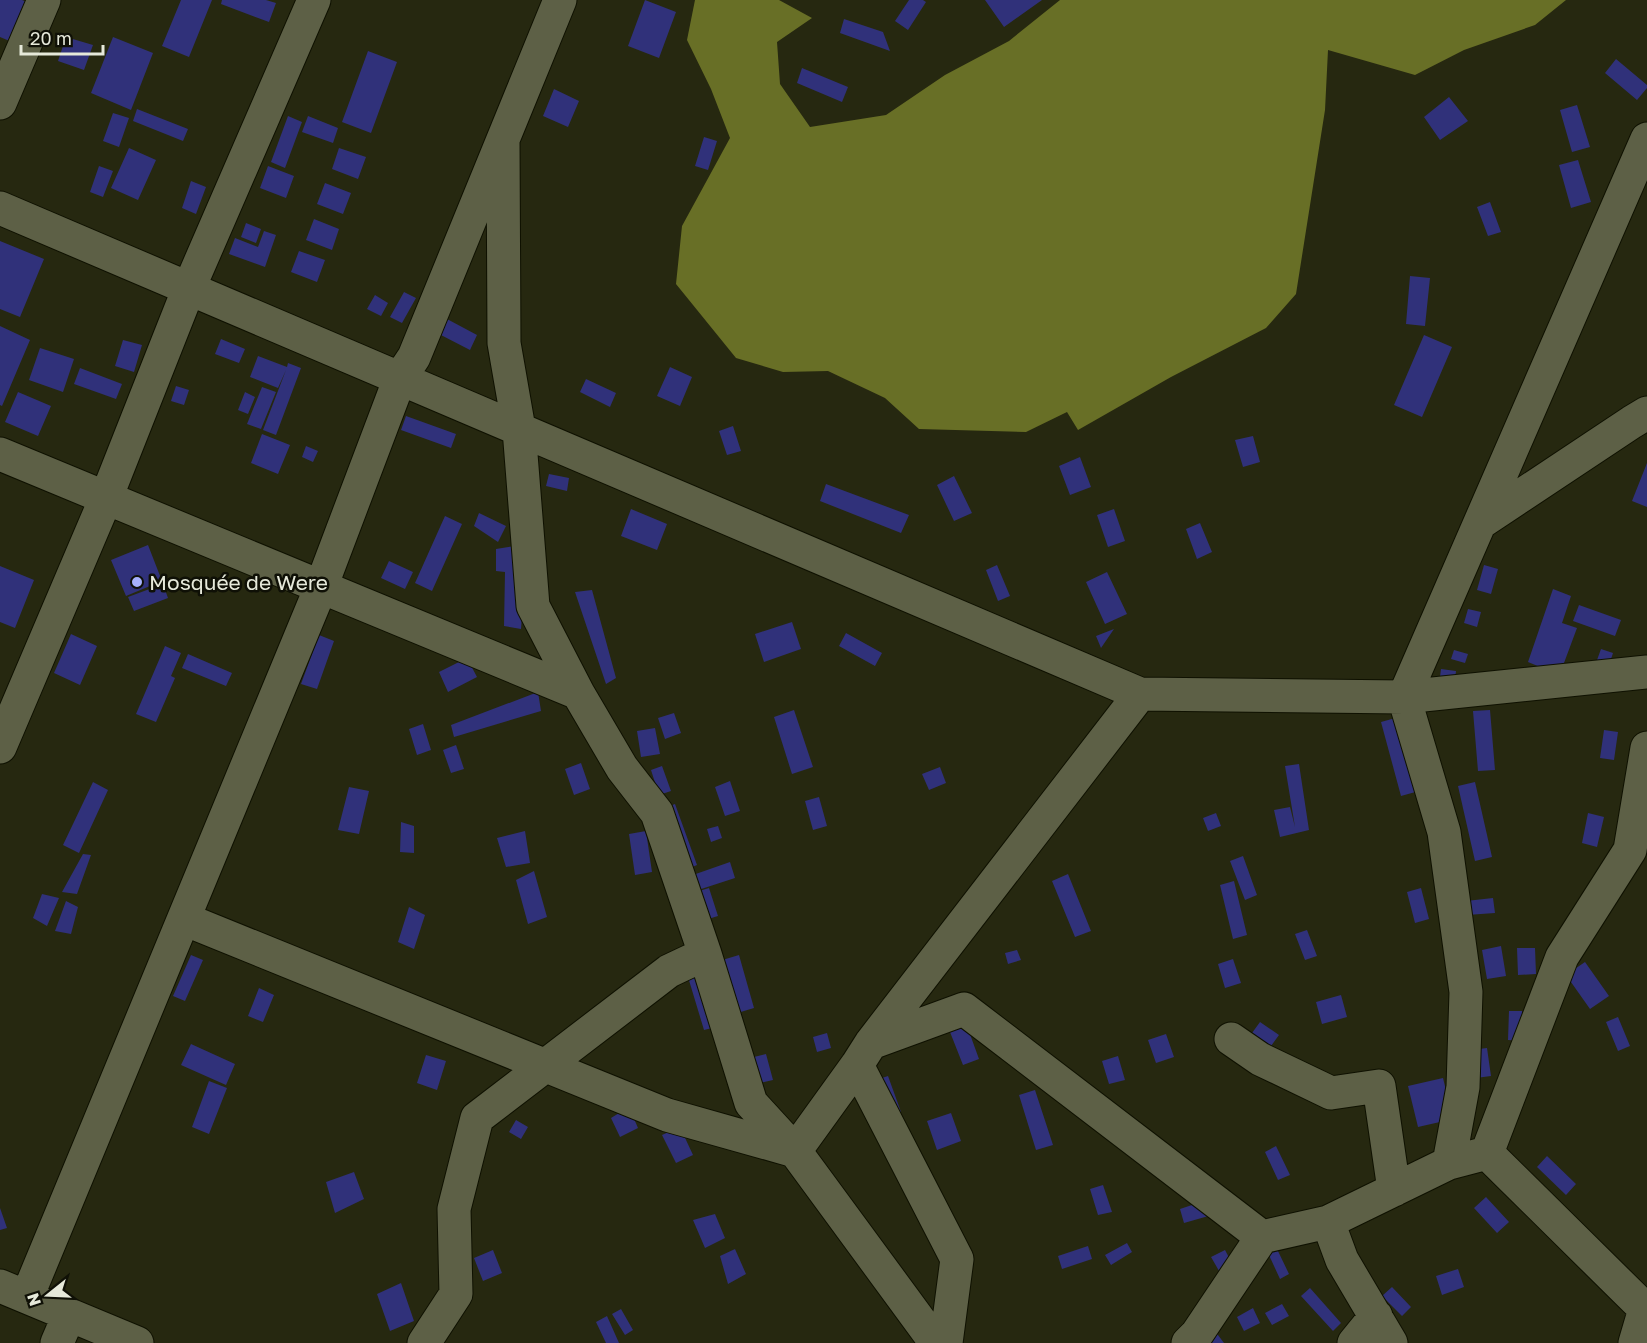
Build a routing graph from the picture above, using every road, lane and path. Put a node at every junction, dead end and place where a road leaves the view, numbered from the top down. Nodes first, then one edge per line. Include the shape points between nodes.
1 (44, 0) edge
2 (314, 0) edge
3 (560, 0) edge
4 (0, 102) edge
5 (1647, 139) edge
6 (502, 140) junction
7 (0, 207) edge
8 (189, 288) junction
9 (400, 378) junction
10 (1647, 413) edge
11 (519, 429) junction
12 (0, 454) edge
13 (106, 498) junction
14 (1480, 523) junction
15 (321, 587) junction
16 (1647, 672) edge
17 (578, 693) junction
18 (1140, 694) junction
19 (1404, 698) junction
20 (0, 747) edge
21 (1647, 748) edge
22 (183, 919) junction
23 (705, 954) junction
24 (1231, 1039) dead end
25 (864, 1054) junction
26 (546, 1066) junction
27 (795, 1150) junction
28 (1487, 1153) junction
29 (1449, 1163) junction
30 (1395, 1190) junction
31 (1328, 1222) junction
32 (1262, 1237) junction
33 (13, 1291) edge
34 (63, 1329) edge
35 (1384, 1330) edge
36 (136, 1343) edge
37 (424, 1343) edge
38 (936, 1343) edge
39 (946, 1343) edge
40 (1188, 1343) edge
41 (1354, 1343) edge
42 (1635, 1343) edge

1 - 4 street
2 - 8 street
3 - 6 street
5 - 14 street
6 - 9 street via 414,357
6 - 11 street via 504,343
7 - 8 street
8 - 9 street
8 - 13 street
9 - 11 street
9 - 15 street
10 - 14 street
11 - 17 street via 533,606
11 - 18 street
12 - 13 street
13 - 15 street
13 - 20 street
14 - 19 street
15 - 17 street
15 - 22 street
16 - 19 street
17 - 23 street via 622,768 657,813
18 - 19 street
18 - 25 street
19 - 29 street via 1444,832 1466,992 1463,1087
21 - 28 street via 1630,850 1562,957
22 - 26 street
22 - 33 street
23 - 26 street via 669,971
23 - 27 street via 751,1103
24 - 30 street via 1260,1059 1331,1093 1379,1086
25 - 27 street
25 - 32 street via 964,1009
25 - 39 street via 957,1259
26 - 27 street via 667,1115
26 - 37 street via 477,1118 454,1209 456,1294
27 - 38 street
28 - 29 street
28 - 42 street via 1645,1309
29 - 30 street
30 - 31 street
31 - 32 street
31 - 35 street via 1342,1260
32 - 40 street
33 - 34 street
34 - 36 street
35 - 41 street

